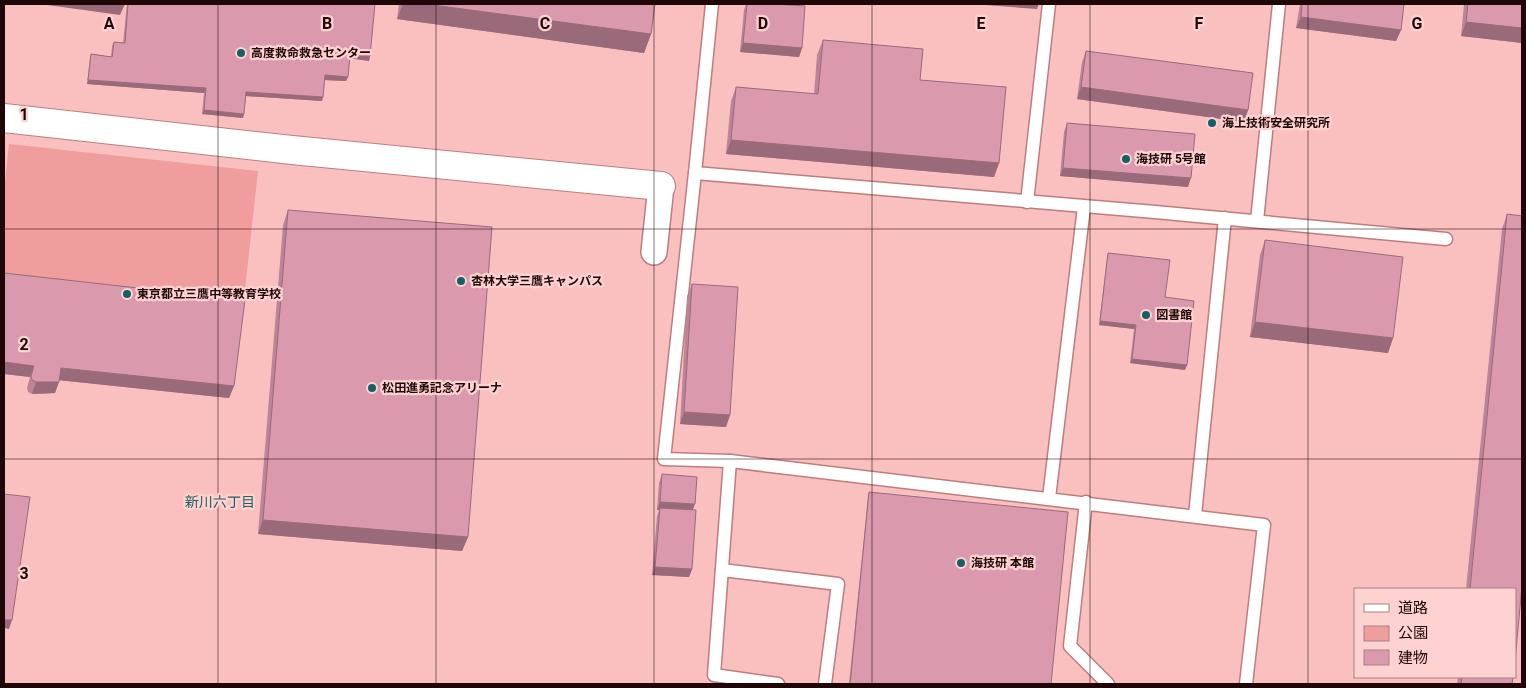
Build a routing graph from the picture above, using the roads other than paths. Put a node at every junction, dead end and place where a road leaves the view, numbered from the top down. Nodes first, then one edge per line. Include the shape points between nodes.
1 (712, 4) edge
2 (1049, 4) edge
3 (1280, 4) edge
4 (4, 118) edge
5 (695, 173) junction
6 (661, 186) joint
7 (1027, 202) junction
8 (1084, 206) junction
9 (1225, 218) junction
10 (1257, 222) junction
11 (1446, 239) dead end
12 (654, 252) dead end
13 (730, 461) junction
14 (1049, 498) junction
15 (1086, 502) junction
16 (1195, 515) junction
17 (722, 570) junction
18 (778, 684) edge
19 (825, 684) edge
20 (1108, 684) edge
21 (1246, 684) edge

1 - 5 lane
2 - 7 lane
3 - 10 lane
4 - 6 street
5 - 7 lane
5 - 13 lane via 664,459
6 - 12 street
7 - 8 lane
8 - 9 lane
8 - 14 lane
9 - 10 lane
9 - 16 lane
10 - 11 lane
13 - 14 lane
13 - 17 lane
14 - 15 lane
15 - 16 lane
15 - 20 lane via 1070,646
16 - 21 lane via 1264,525
17 - 18 lane via 714,676
17 - 19 lane via 838,584

